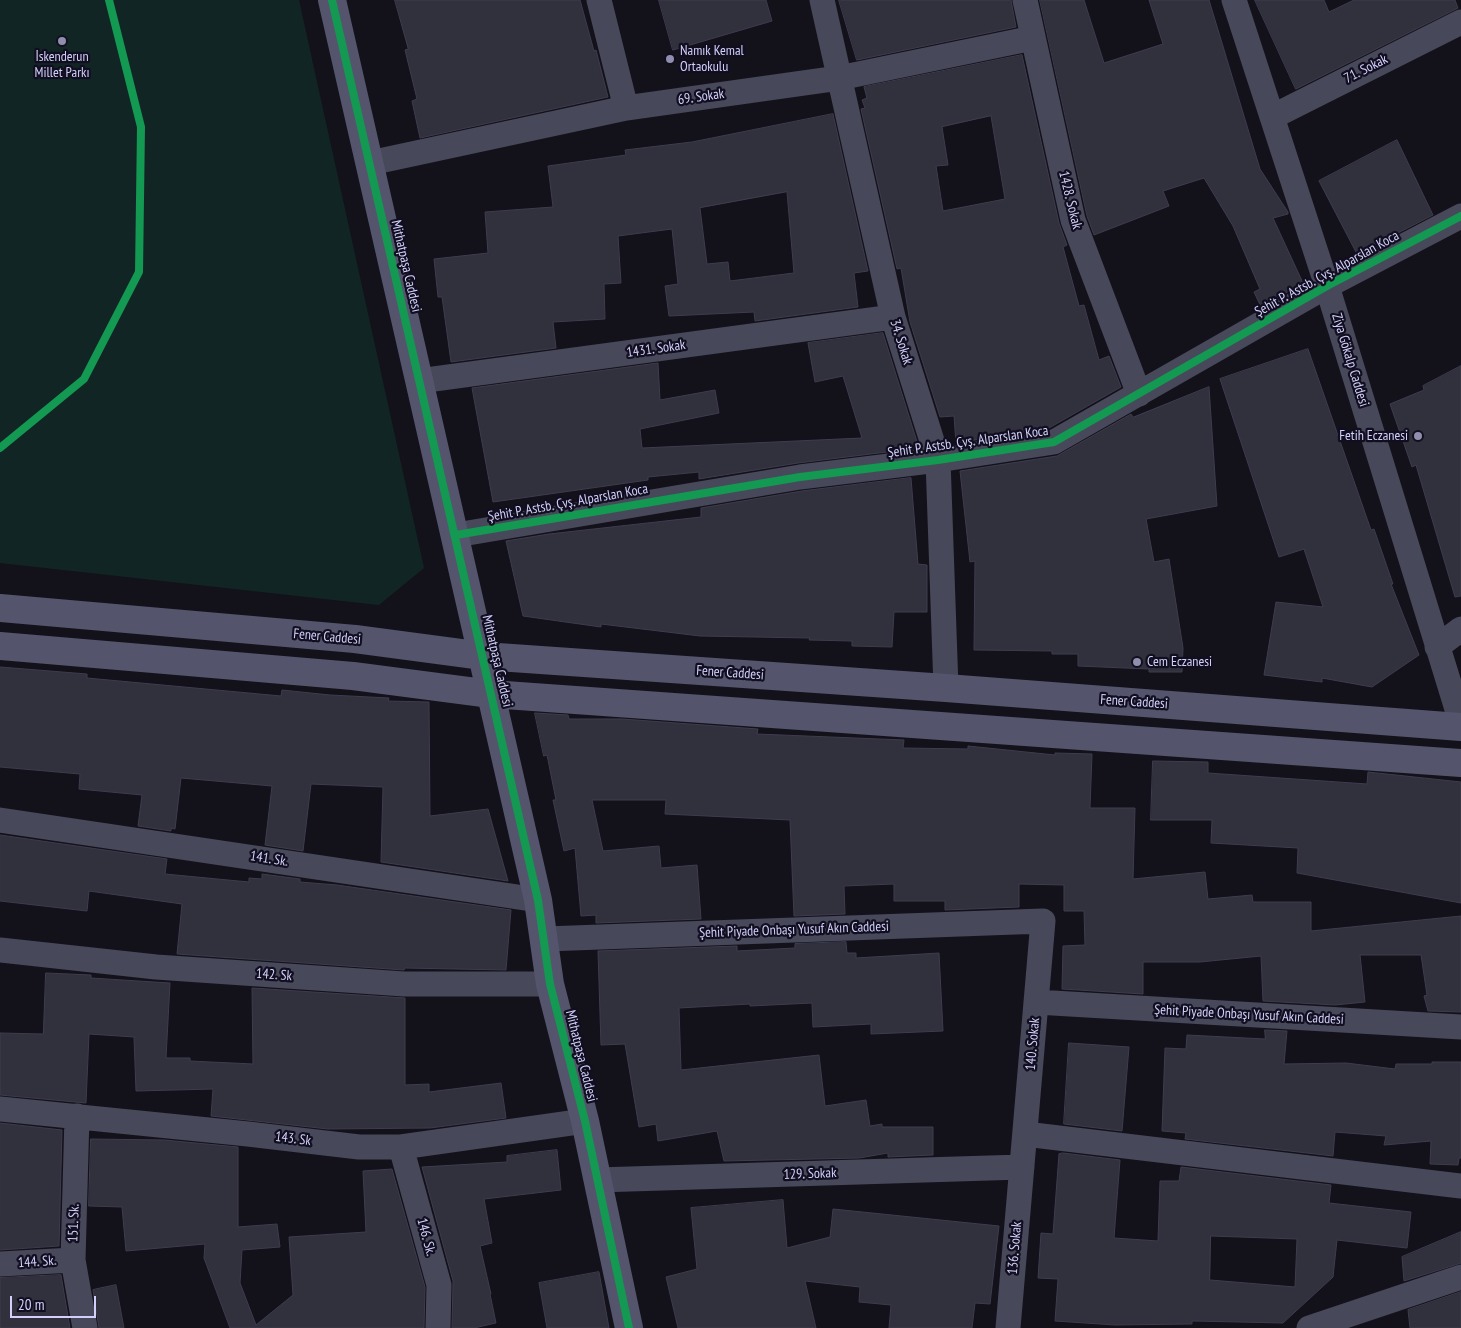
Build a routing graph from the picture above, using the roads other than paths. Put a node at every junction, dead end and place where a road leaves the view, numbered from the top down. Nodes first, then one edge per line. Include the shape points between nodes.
1 (332, 0) edge
2 (599, 0) edge
3 (822, 0) edge
4 (1025, 0) edge
5 (1234, 0) edge
6 (1461, 22) edge
7 (1033, 38) junction
8 (839, 78) junction
9 (626, 108) junction
10 (1272, 117) junction
11 (370, 163) junction
12 (1461, 216) edge
13 (1327, 286) junction
14 (893, 317) junction
15 (419, 381) junction
16 (1139, 394) junction
17 (938, 460) junction
18 (456, 535) junction
19 (0, 608) edge
20 (1461, 629) edge
21 (0, 646) edge
22 (1437, 647) junction
23 (483, 656) junction
24 (946, 688) junction
25 (491, 694) junction
26 (1461, 722) edge
27 (1461, 728) edge
28 (1461, 763) edge
29 (0, 820) edge
30 (538, 900) junction
31 (1043, 921) joint
32 (545, 939) junction
33 (0, 950) edge
34 (550, 984) junction
35 (1036, 1002) junction
36 (1461, 1027) edge
37 (0, 1109) edge
38 (77, 1116) junction
39 (585, 1121) junction
40 (1025, 1134) junction
41 (401, 1146) junction
42 (1022, 1168) junction
43 (597, 1180) junction
44 (1461, 1186) edge
45 (73, 1260) junction
46 (0, 1264) edge
47 (1461, 1277) edge
48 (85, 1328) edge
49 (438, 1328) edge
50 (629, 1328) edge
51 (1008, 1328) edge
52 (1309, 1328) edge

1 - 11 main road, Mithatpaşa Caddesi
2 - 9 street
3 - 8 street, 34. Sokak
4 - 7 street, 1428. Sokak
5 - 10 street, Ziya Gökalp Caddesi
6 - 10 street, 71. Sokak
7 - 8 street, 69. Sokak
7 - 16 street, 1428. Sokak via 1073,220
8 - 9 street, 69. Sokak
8 - 14 street, 34. Sokak
9 - 11 street, 69. Sokak
10 - 13 street, Ziya Gökalp Caddesi
11 - 15 main road, Mithatpaşa Caddesi
12 - 13 street, Şehit P. Astsb. Çvş. Alparslan Koca
13 - 16 street, Şehit P. Astsb. Çvş. Alparslan Koca
13 - 22 street, Ziya Gökalp Caddesi
14 - 15 street, 1431. Sokak
14 - 17 street, 34. Sokak
15 - 18 main road, Mithatpaşa Caddesi
16 - 17 street, Şehit P. Astsb. Çvş. Alparslan Koca via 1054,442
17 - 18 street, Şehit P. Astsb. Çvş. Alparslan Koca via 800,477
17 - 24 street, 34. Sokak
18 - 23 main road, Mithatpaşa Caddesi
19 - 23 main road, Fener Caddesi via 355,639
20 - 22 street
21 - 25 main road via 353,676
22 - 26 street, Ziya Gökalp Caddesi
23 - 24 main road, Fener Caddesi
23 - 25 main road, Mithatpaşa Caddesi
24 - 27 main road, Fener Caddesi
25 - 28 main road
25 - 30 main road, Mithatpaşa Caddesi
29 - 30 street, 141. Sk.
30 - 32 main road, Mithatpaşa Caddesi
31 - 32 street, Şehit Piyade Onbaşı Yusuf Akın Caddesi
31 - 35 street, 140. Sokak
32 - 34 main road, Mithatpaşa Caddesi
33 - 34 street, 142. Sk via 156,967 394,983
34 - 39 main road, Mithatpaşa Caddesi
35 - 36 street, Şehit Piyade Onbaşı Yusuf Akın Caddesi
35 - 40 street, 140. Sokak
37 - 38 street, 143. Sk
38 - 41 street, 143. Sk via 359,1147
38 - 45 street, 151. Sk.
39 - 41 street, 143. Sk
39 - 43 main road, Mithatpaşa Caddesi
40 - 42 street, 140. Sokak
40 - 44 street
41 - 49 street, 146. Sk. via 439,1284
42 - 43 street, 129. Sokak
42 - 51 street, 136. Sokak
43 - 50 main road, Mithatpaşa Caddesi
45 - 46 street, 144. Sk.
45 - 48 street, 151. Sk.
47 - 52 street

